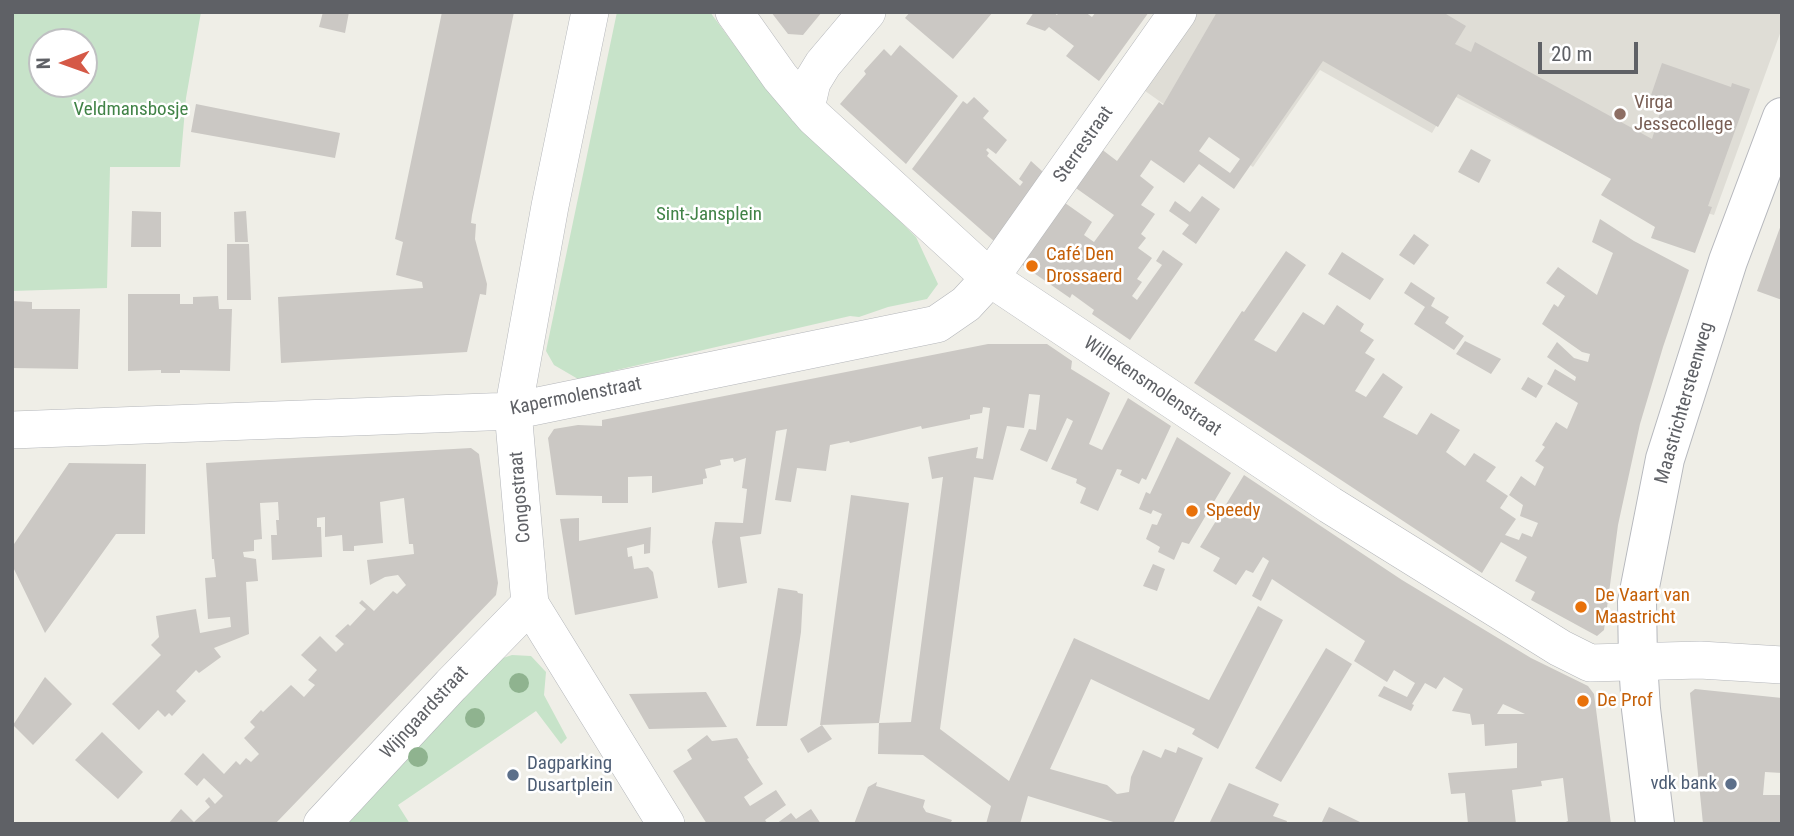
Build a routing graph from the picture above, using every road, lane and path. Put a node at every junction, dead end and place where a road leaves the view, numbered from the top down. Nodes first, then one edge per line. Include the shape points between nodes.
1 (590, 12) edge
2 (734, 12) edge
3 (867, 12) edge
4 (1178, 12) edge
5 (806, 108) junction
6 (1782, 117) edge
7 (990, 278) junction
8 (513, 411) junction
9 (12, 430) edge
10 (530, 604) junction
11 (1638, 662) junction
12 (1782, 665) edge
13 (323, 824) edge
14 (666, 824) edge
15 (1655, 824) edge

1 - 8 street, Congostraat
2 - 5 street, Willekensmolenstraat
3 - 5 street via 823,64 812,82
4 - 7 street, Sterrestraat
5 - 7 street, Willekensmolenstraat
6 - 11 main road, Maastrichtersteenweg via 1728,261 1665,459 1637,602
7 - 8 street, Kapermolenstraat via 966,304 937,324
7 - 11 street, Willekensmolenstraat via 1329,505 1560,648 1590,663
8 - 9 street, Kapermolenstraat
8 - 10 street, Congostraat
10 - 13 street, Wijngaardstraat
10 - 14 street, Congostraat
11 - 12 street, Willekensmolenstraat
11 - 15 main road, Maastrichtersteenweg

